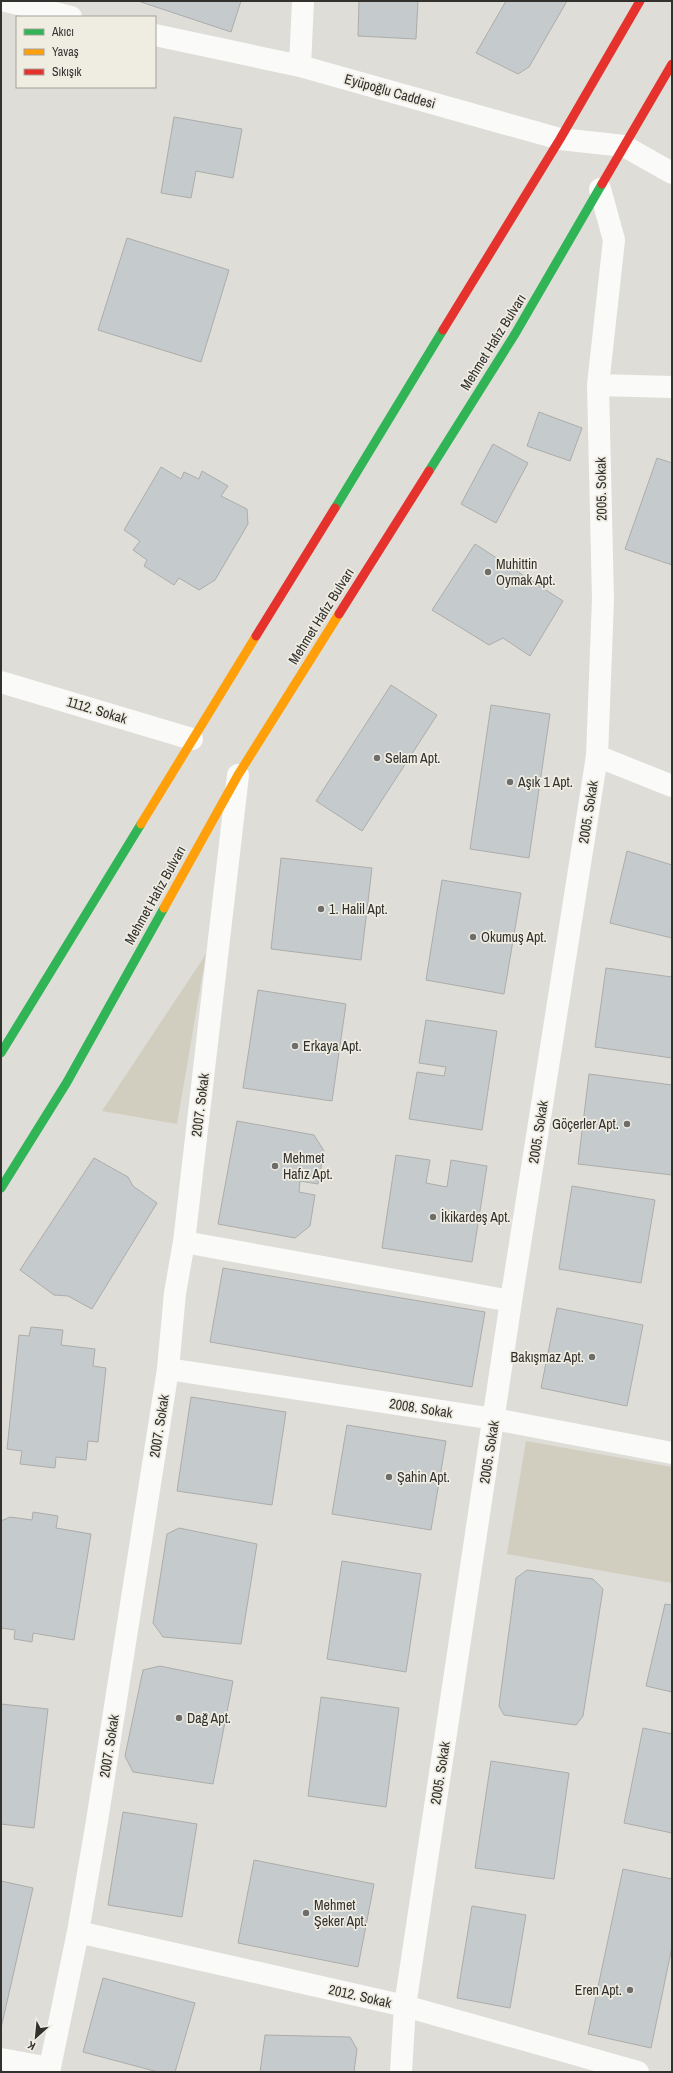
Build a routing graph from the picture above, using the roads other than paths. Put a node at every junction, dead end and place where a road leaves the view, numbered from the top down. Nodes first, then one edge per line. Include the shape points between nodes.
1 (6, 1) edge
2 (74, 1) edge
3 (303, 1) edge
4 (640, 1) edge
5 (68, 16) edge
6 (72, 16) edge
7 (156, 35) edge
8 (672, 64) edge
9 (300, 66) junction
10 (560, 140) junction
11 (624, 146) junction
12 (672, 173) edge
13 (600, 189) junction
14 (598, 385) junction
15 (672, 387) edge
16 (1, 682) edge
17 (192, 739) junction
18 (596, 756) junction
19 (238, 775) junction
20 (672, 786) edge
21 (1, 1053) edge
22 (1, 1188) edge
23 (184, 1242) junction
24 (511, 1301) junction
25 (168, 1369) junction
26 (494, 1419) junction
27 (672, 1453) edge
28 (78, 1932) junction
29 (405, 2006) junction
30 (1, 2059) edge
31 (50, 2070) edge
32 (401, 2072) edge
33 (638, 2072) edge

1 - 5 street
2 - 6 street
3 - 9 street
4 - 10 main road
7 - 9 street, Eyüpoğlu Caddesi
8 - 11 main road, Mehmet Hafız Bulvarı
9 - 10 street, Eyüpoğlu Caddesi
10 - 11 street, Eyüpoğlu Caddesi
10 - 17 main road
11 - 12 street
11 - 13 main road, Mehmet Hafız Bulvarı
13 - 14 street, 2005. Sokak via 614,240
13 - 19 main road, Mehmet Hafız Bulvarı via 515,334
14 - 15 street
14 - 18 street, 2005. Sokak via 603,599
16 - 17 street, 1112. Sokak
17 - 21 main road
18 - 20 street
18 - 24 street, 2005. Sokak
19 - 22 main road, Mehmet Hafız Bulvarı via 66,1082
19 - 23 street, 2007. Sokak
23 - 24 street
23 - 25 street, 2007. Sokak
24 - 26 street, 2005. Sokak
25 - 26 street, 2008. Sokak
25 - 28 street, 2007. Sokak
26 - 27 street, 2008. Sokak
26 - 29 street, 2005. Sokak
28 - 29 street, 2012. Sokak
28 - 31 street, 2007. Sokak
29 - 32 street, 2005. Sokak
29 - 33 street, 2012. Sokak
30 - 31 street

